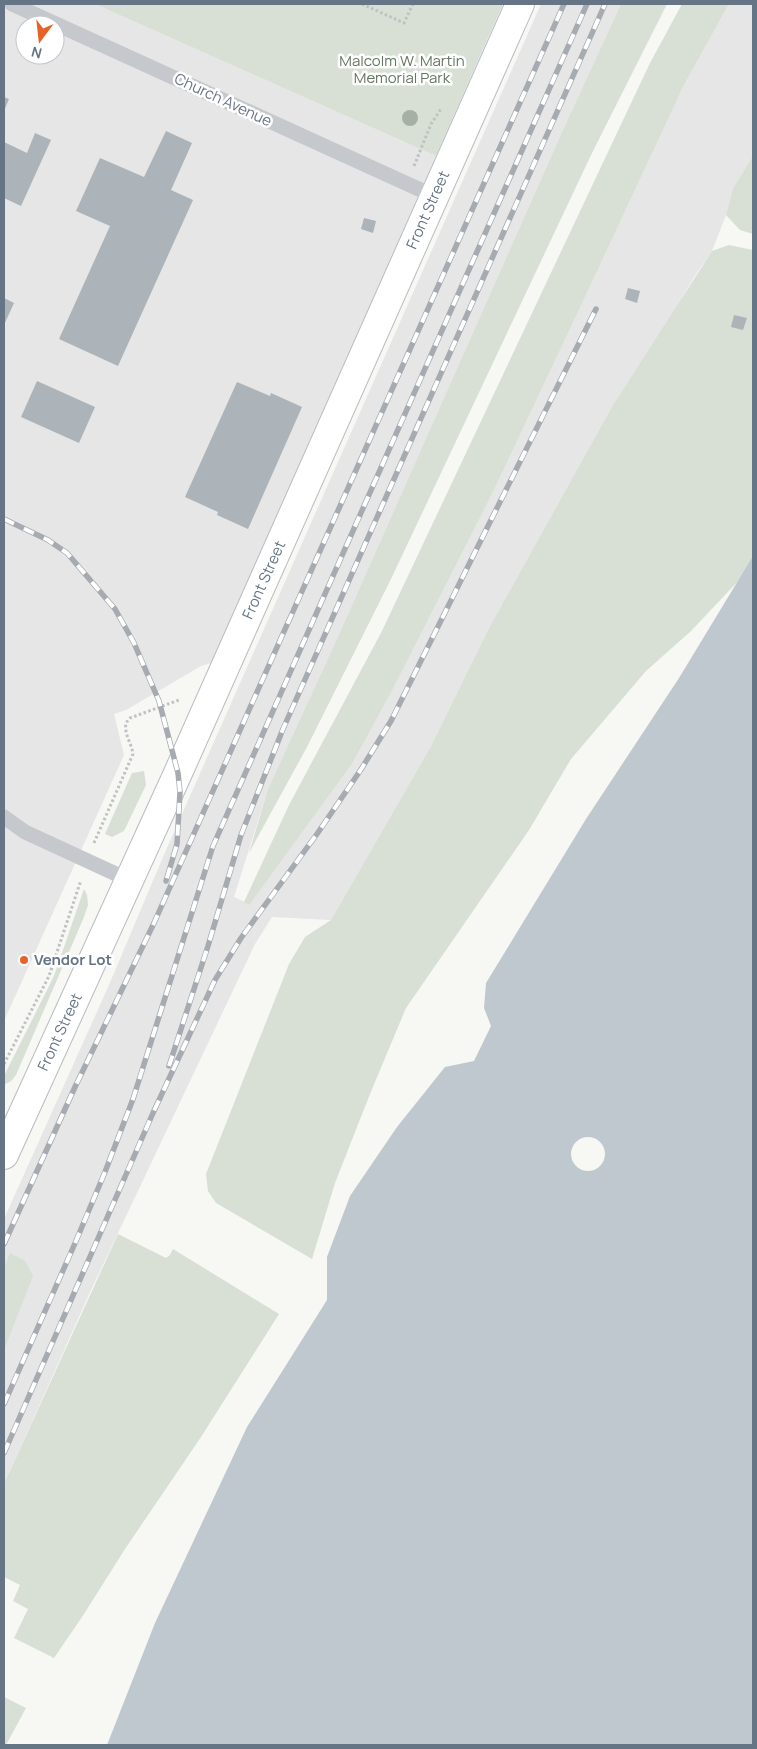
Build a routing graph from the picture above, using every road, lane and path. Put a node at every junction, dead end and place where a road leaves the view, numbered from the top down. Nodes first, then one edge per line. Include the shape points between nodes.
1 (12, 4) edge
2 (362, 4) edge
3 (412, 4) edge
4 (520, 4) edge
5 (441, 110) dead end
6 (418, 154) dead end
7 (434, 196) junction
8 (182, 692) dead end
9 (4, 817) edge
10 (99, 830) dead end
11 (129, 880) junction
12 (80, 883) dead end
13 (4, 1064) edge
14 (4, 1155) edge

1 - 7 lane, Church Avenue
2 - 3 path via 404,23
4 - 7 street, Front Street
5 - 6 path
7 - 11 street, Front Street
8 - 10 path via 179,700 130,718 126,723 133,754
9 - 11 lane via 25,832
11 - 14 street, Front Street
12 - 13 path via 49,976

